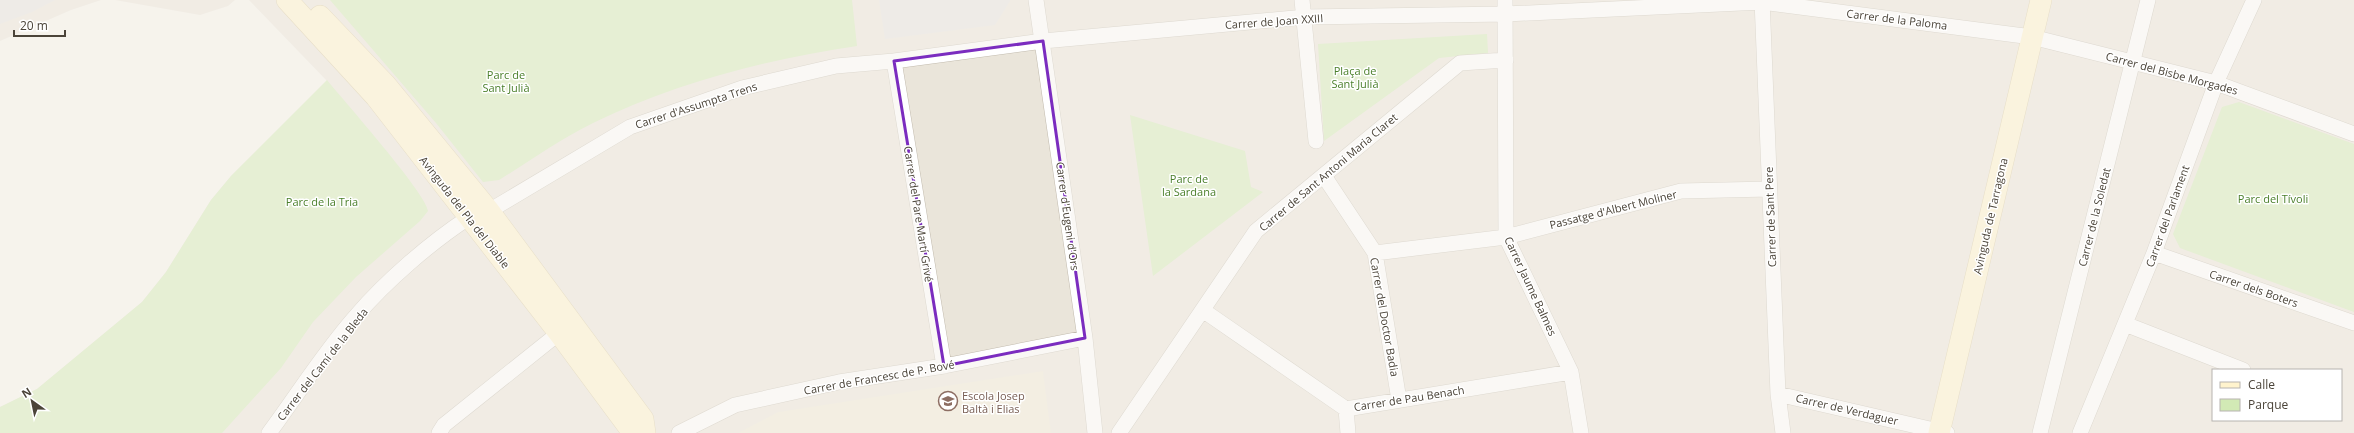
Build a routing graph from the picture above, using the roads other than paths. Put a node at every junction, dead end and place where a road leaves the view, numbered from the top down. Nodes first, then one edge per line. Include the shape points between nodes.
1 (287, 0) edge
2 (305, 0) edge
3 (1036, 0) edge
4 (1302, 0) edge
5 (2041, 0) edge
6 (2148, 0) edge
7 (2254, 0) edge
8 (1762, 1) edge
9 (1506, 7) edge
10 (1305, 17) junction
11 (2032, 37) junction
12 (1043, 41) junction
13 (1506, 60) junction
14 (894, 61) junction
15 (2133, 61) junction
16 (2216, 83) junction
17 (2354, 134) edge
18 (1316, 141) dead end
19 (1324, 176) junction
20 (1769, 188) junction
21 (489, 211) junction
22 (468, 218) junction
23 (1506, 236) junction
24 (1375, 253) junction
25 (2154, 253) junction
26 (1204, 311) junction
27 (2354, 323) edge
28 (2126, 324) junction
29 (559, 333) junction
30 (1085, 338) junction
31 (944, 366) junction
32 (2241, 369) edge
33 (1571, 372) junction
34 (1778, 394) junction
35 (1399, 400) junction
36 (1346, 409) junction
37 (1942, 432) edge
38 (269, 433) edge
39 (439, 433) edge
40 (633, 433) edge
41 (646, 433) edge
42 (679, 433) edge
43 (1095, 433) edge
44 (1119, 433) edge
45 (1348, 433) edge
46 (1581, 433) edge
47 (1783, 433) edge
48 (2040, 433) edge
49 (2080, 433) edge

1 - 22 street, Avinguda del Pla del Diable via 376,97
2 - 21 street, Avinguda del Pla del Diable via 385,84
3 - 12 street, Carrer d'Eugeni d'Ors
4 - 10 street
5 - 11 street, Avinguda de Tarragona
6 - 15 street, Carrer de la Soledat
7 - 16 street, Carrer del Parlament
8 - 9 street, Carrer de la Paloma
8 - 11 street, Carrer de la Paloma
8 - 20 street, Carrer de Sant Pere
9 - 10 street, Carrer de Joan XXIII
9 - 13 street, Carrer Jaume Balmes
10 - 12 street, Carrer de Joan XXIII
10 - 18 street
11 - 15 street, Carrer del Bisbe Morgades
11 - 37 street, Avinguda de Tarragona
12 - 14 street, Carrer d'Assumpta Trens
12 - 30 street, Carrer d'Eugeni d'Ors
13 - 19 street, Carrer de Sant Antoni Maria Claret via 1460,63
13 - 23 street, Carrer Jaume Balmes
14 - 21 street, Carrer d'Assumpta Trens via 836,66 742,88 630,127
14 - 31 street, Carrer del Pare Martí Grivé
15 - 16 street, Carrer del Bisbe Morgades
15 - 48 street, Carrer de la Soledat
16 - 17 street, Carrer del Bisbe Morgades
16 - 25 street, Carrer del Parlament
19 - 24 street, Carrer del Doctor Badia
19 - 26 street, Carrer de Sant Antoni Maria Claret via 1256,231
20 - 23 street, Passatge d'Albert Moliner via 1681,191
20 - 34 street, Carrer de Sant Pere
21 - 41 street, Avinguda del Pla del Diable via 643,419
22 - 29 street, Avinguda del Pla del Diable
22 - 38 street, Carrer del Camí de la Bleda via 403,270 356,316
23 - 24 street, Passatge d'Albert Moliner
23 - 33 street, Carrer Jaume Balmes
24 - 35 street, Carrer del Doctor Badia
25 - 27 street, Carrer dels Boters
25 - 28 street, Carrer del Parlament
26 - 36 street, Carrer de Pau Benach
26 - 44 street, Carrer de Sant Antoni Maria Claret
28 - 32 street
28 - 49 street, Carrer del Parlament
29 - 39 street via 444,425
29 - 40 street, Avinguda del Pla del Diable
30 - 31 street, Carrer de Francesc de P. Bové
30 - 43 street, Carrer d'Eugeni d'Ors
31 - 42 street, Carrer de Francesc de P. Bové via 839,382 735,405
33 - 35 street, Carrer de Pau Benach
33 - 46 street, Carrer Jaume Balmes
34 - 37 street, Carrer de Verdaguer
34 - 47 street, Carrer de Sant Pere
35 - 36 street, Carrer de Pau Benach
36 - 45 street

